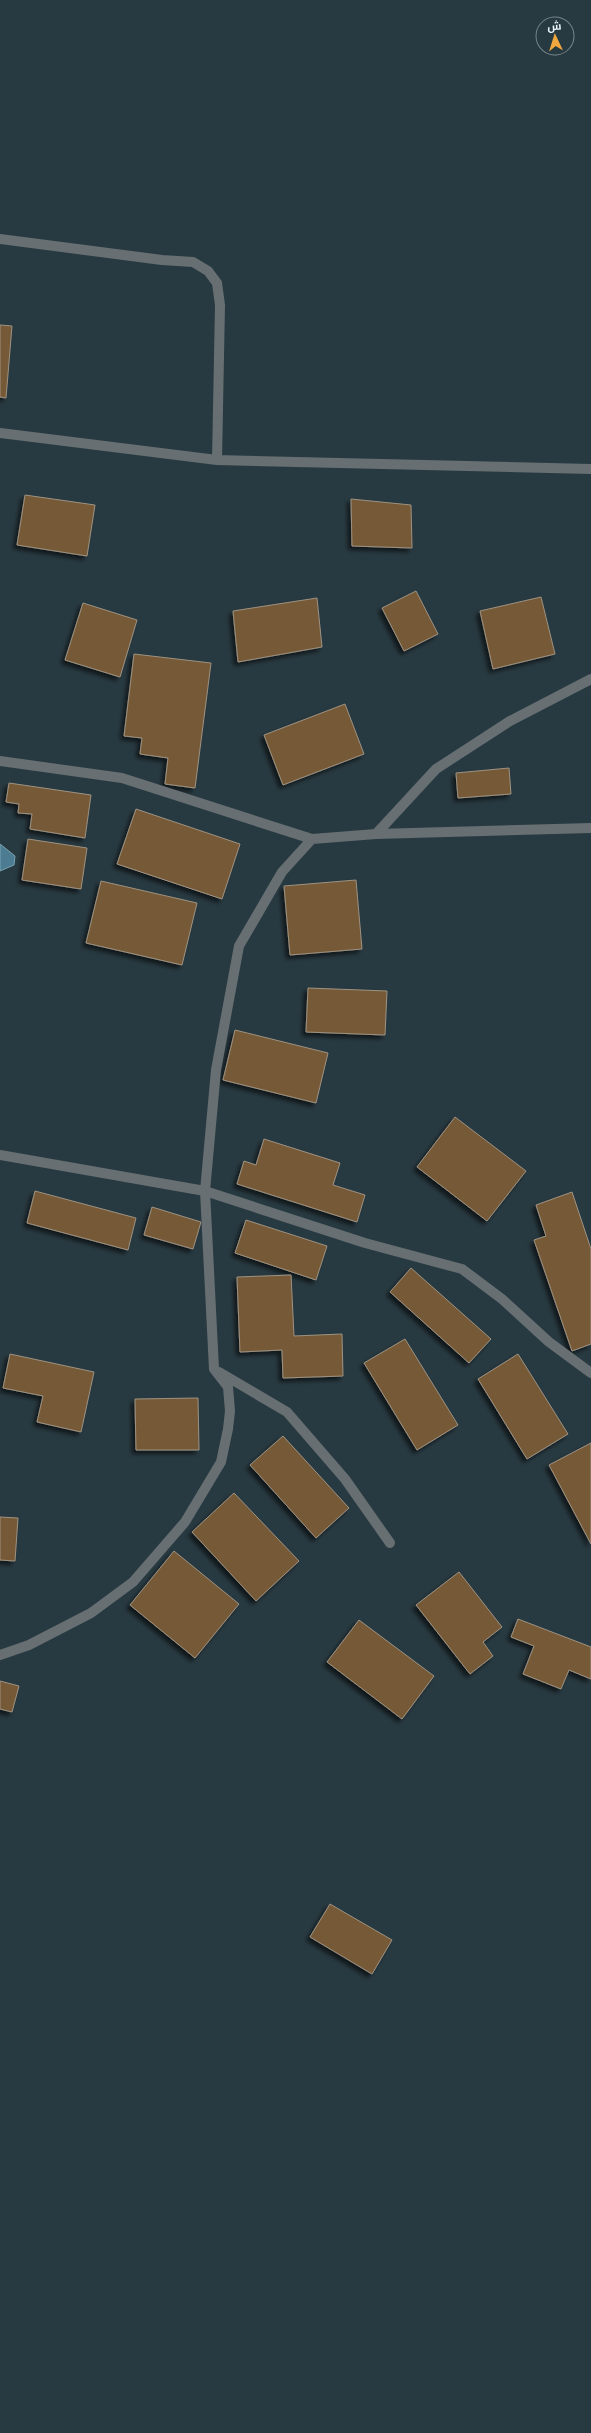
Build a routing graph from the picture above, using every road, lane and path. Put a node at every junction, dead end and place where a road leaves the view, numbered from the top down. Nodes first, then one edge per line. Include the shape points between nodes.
1 (0, 239) edge
2 (0, 433) edge
3 (217, 460) junction
4 (591, 469) edge
5 (591, 679) edge
6 (0, 761) edge
7 (591, 828) edge
8 (376, 834) junction
9 (312, 839) junction
10 (0, 1155) edge
11 (205, 1191) junction
12 (214, 1369) junction
13 (591, 1373) edge
14 (390, 1543) dead end
15 (0, 1656) edge

1 - 3 street via 193,262 208,271 217,283 220,305
2 - 3 street
3 - 4 street
5 - 8 street via 510,721 436,769
6 - 9 street via 122,778
7 - 8 street
8 - 9 street
9 - 11 street via 282,872 238,946 216,1070
10 - 11 street
11 - 12 street
11 - 13 street via 365,1243 462,1269 502,1299 549,1342
12 - 14 street via 287,1412 345,1480
12 - 15 street via 228,1387 230,1411 226,1436 221,1462 185,1522 133,1582 121,1591 84,1616 29,1645

